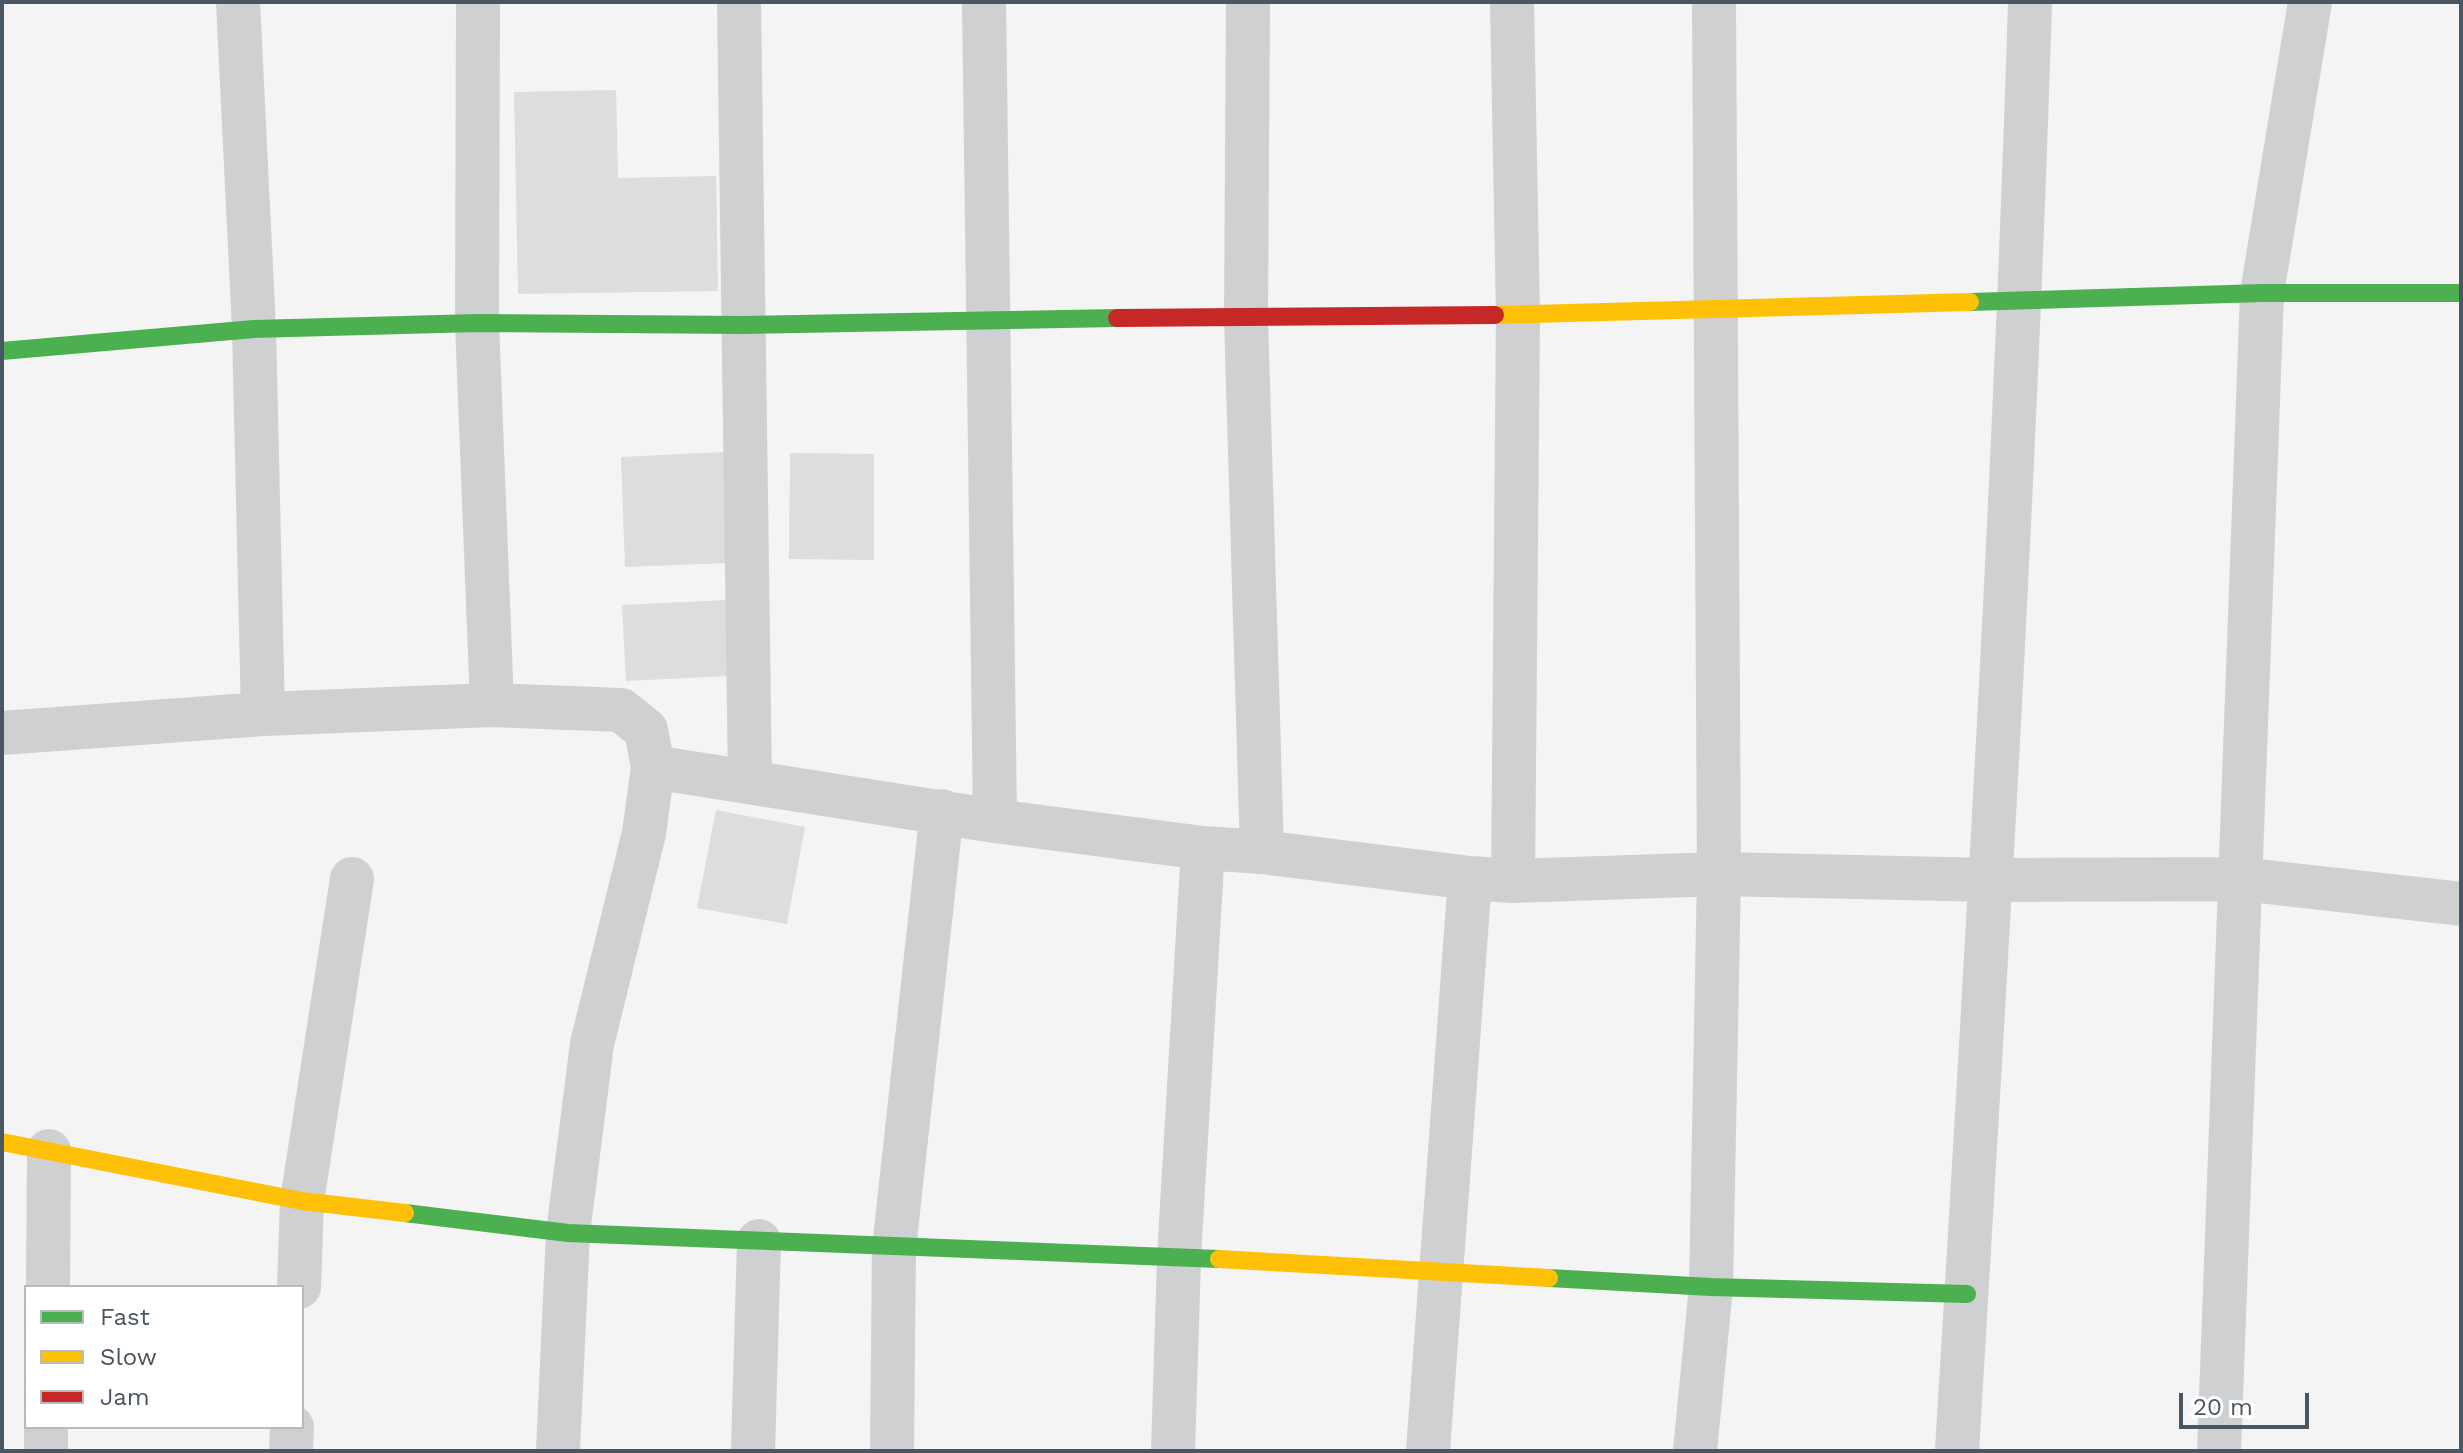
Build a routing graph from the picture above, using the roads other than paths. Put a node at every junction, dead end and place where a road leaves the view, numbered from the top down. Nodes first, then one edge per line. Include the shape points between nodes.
1 (238, 2) edge
2 (478, 2) edge
3 (739, 2) edge
4 (984, 2) edge
5 (1248, 2) edge
6 (1512, 2) edge
7 (1714, 2) edge
8 (2030, 2) edge
9 (2310, 2) edge
10 (2262, 293) junction
11 (2461, 293) edge
12 (2021, 299) junction
13 (1716, 311) junction
14 (1518, 315) junction
15 (1246, 318) junction
16 (988, 319) junction
17 (477, 323) junction
18 (744, 325) junction
19 (254, 329) junction
20 (2, 351) edge
21 (492, 705) junction
22 (263, 714) junction
23 (2, 733) edge
24 (653, 767) junction
25 (750, 782) junction
26 (942, 811) junction
27 (995, 821) junction
28 (1203, 848) junction
29 (1262, 852) junction
30 (1719, 874) junction
31 (1470, 878) junction
32 (352, 879) dead end
33 (2241, 879) junction
34 (1992, 880) junction
35 (1513, 881) junction
36 (2461, 904) edge
37 (2, 1142) edge
38 (49, 1151) junction
39 (302, 1201) junction
40 (568, 1233) junction
41 (759, 1241) junction
42 (894, 1248) junction
43 (1179, 1257) junction
44 (1441, 1272) junction
45 (48, 1285) edge
46 (299, 1285) edge
47 (1711, 1287) junction
48 (1967, 1294) junction
49 (46, 1429) edge
50 (292, 1429) edge
51 (46, 1451) edge
52 (291, 1451) edge
53 (558, 1451) edge
54 (753, 1451) edge
55 (892, 1451) edge
56 (1173, 1451) edge
57 (1428, 1451) edge
58 (1695, 1451) edge
59 (1957, 1451) edge
60 (2219, 1451) edge

1 - 19 street
2 - 17 street
3 - 18 street
4 - 16 street
5 - 15 street
6 - 14 street
7 - 13 street
8 - 12 street
9 - 10 street
10 - 11 street
10 - 12 street
10 - 33 street
12 - 13 street
12 - 34 street
13 - 14 street
13 - 30 street
14 - 15 street
14 - 35 street
15 - 16 street
15 - 29 street
16 - 18 street
16 - 27 street
17 - 18 street
17 - 19 street
17 - 21 street
18 - 25 street
19 - 20 street
19 - 22 street
21 - 22 street
21 - 24 street via 621,710 646,730
22 - 23 street
24 - 25 street
24 - 40 street via 644,833 592,1044
25 - 26 street
26 - 27 street
26 - 42 street
27 - 28 street
28 - 29 street
28 - 43 street
29 - 31 street
30 - 34 street
30 - 35 street
30 - 47 street
31 - 35 street
31 - 44 street
32 - 39 street
33 - 34 street
33 - 36 street
33 - 60 street
34 - 48 street
37 - 38 street
38 - 39 street
38 - 45 street
39 - 40 street
39 - 46 street
40 - 41 street
40 - 53 street
41 - 42 street
41 - 54 street
42 - 43 street
42 - 55 street
43 - 44 street
43 - 56 street
44 - 47 street
44 - 57 street
47 - 48 street
47 - 58 street
48 - 59 street
49 - 51 street
50 - 52 street

